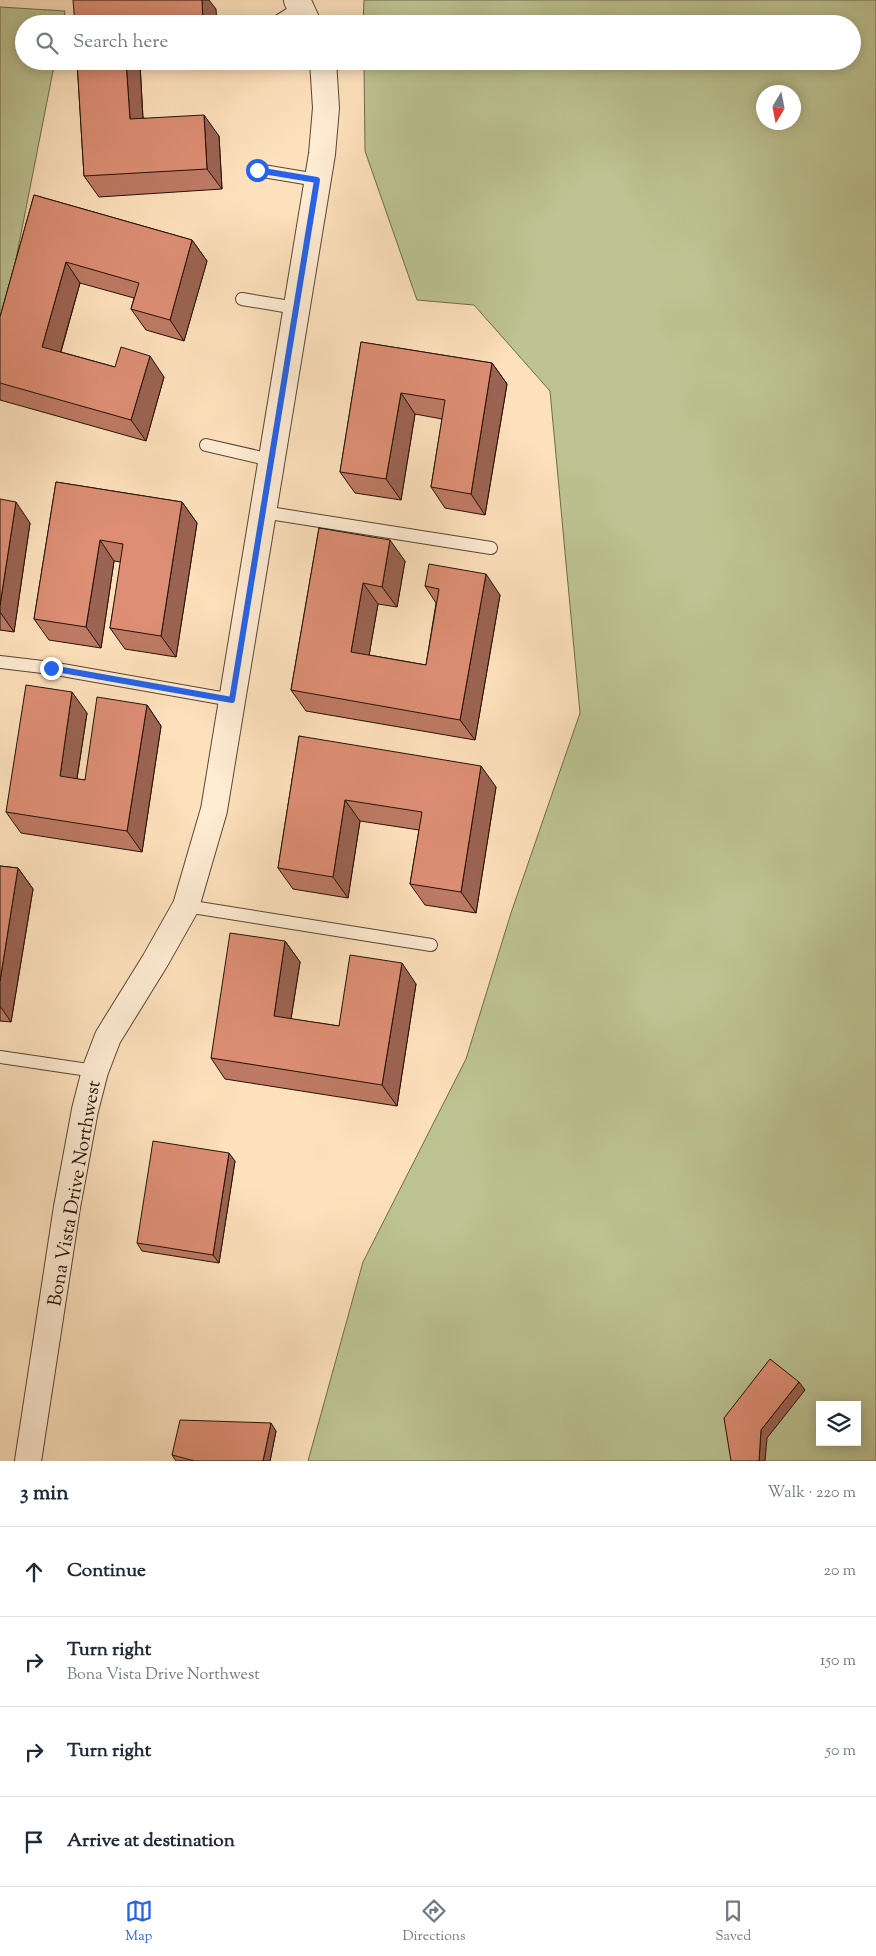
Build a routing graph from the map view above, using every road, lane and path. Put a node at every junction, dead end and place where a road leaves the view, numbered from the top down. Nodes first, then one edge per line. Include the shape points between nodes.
1 (324, 70) edge
2 (257, 170) dead end
3 (317, 180) junction
4 (242, 299) dead end
5 (296, 308) junction
6 (206, 445) dead end
7 (271, 460) junction
8 (263, 512) junction
9 (491, 548) dead end
10 (0, 662) edge
11 (232, 700) junction
12 (186, 906) junction
13 (431, 945) dead end
14 (0, 1058) edge
15 (96, 1071) junction
16 (28, 1461) edge

1 - 3 street, Bona Vista Drive Northwest via 326,108
2 - 3 lane
3 - 5 street, Bona Vista Drive Northwest
4 - 5 lane
5 - 7 street, Bona Vista Drive Northwest
6 - 7 lane
7 - 8 street, Bona Vista Drive Northwest
8 - 9 lane
8 - 11 street, Bona Vista Drive Northwest
10 - 11 lane
11 - 12 street, Bona Vista Drive Northwest via 214,810
12 - 13 lane
12 - 15 street, Bona Vista Drive Northwest via 108,1037
14 - 15 lane
15 - 16 street, Bona Vista Drive Northwest via 85,1110 67,1207

